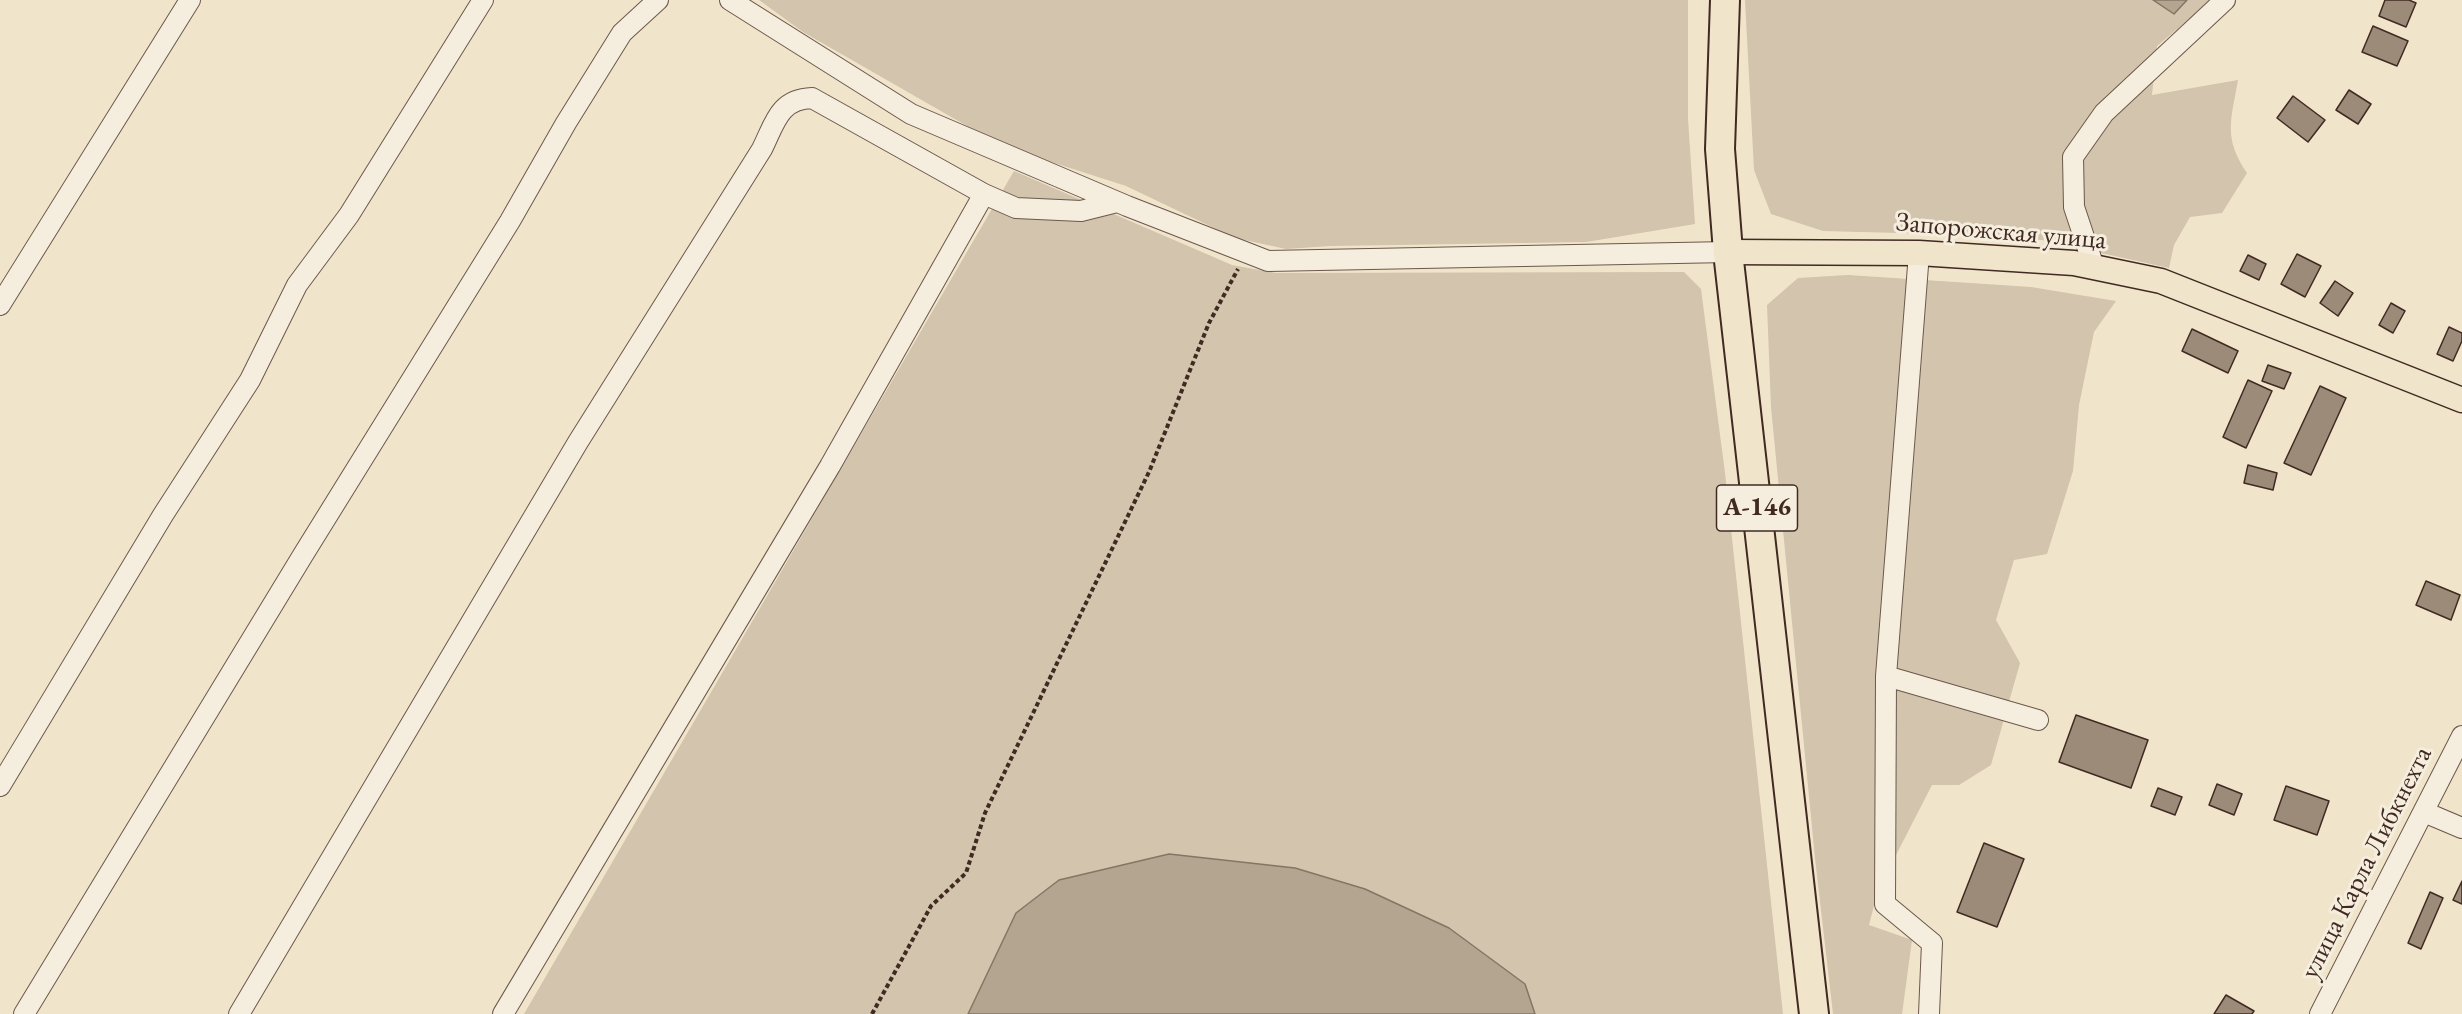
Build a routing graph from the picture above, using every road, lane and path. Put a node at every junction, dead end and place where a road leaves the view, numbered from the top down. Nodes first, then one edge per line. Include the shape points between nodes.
1 (190, 0) edge
2 (483, 0) edge
3 (658, 0) edge
4 (730, 0) edge
5 (1725, 0) edge
6 (2225, 0) edge
7 (984, 194) junction
8 (1117, 202) junction
9 (1728, 252) junction
10 (1247, 253) junction
11 (1918, 253) junction
12 (2094, 267) junction
13 (0, 305) edge
14 (2462, 400) edge
15 (1886, 676) junction
16 (2038, 720) dead end
17 (2462, 736) edge
18 (0, 786) edge
19 (2424, 812) junction
20 (2462, 828) edge
21 (24, 1014) edge
22 (239, 1014) edge
23 (503, 1014) edge
24 (872, 1014) edge
25 (1814, 1014) edge
26 (1929, 1014) edge
27 (2320, 1014) edge

1 - 13 street
2 - 18 street via 349,215 297,285 250,380 163,515
3 - 21 street via 622,33
4 - 8 street via 911,114
5 - 9 highway, А-146 via 1720,149
6 - 12 street via 2104,113 2073,157 2074,207
7 - 8 street via 1016,208 1081,211
7 - 22 street via 812,98 798,98 784,107 578,442
7 - 23 street via 830,466
8 - 10 street
9 - 10 street via 1268,261
9 - 11 main road, Запорожская улица
9 - 25 highway, А-146
10 - 24 path via 1209,323 1149,472 985,813 966,873 931,906
11 - 12 main road, Запорожская улица
11 - 15 street
12 - 14 main road, Запорожская улица via 2161,281
15 - 16 street
15 - 26 street via 1885,904 1932,943
17 - 19 street, улица Карла Либкнехта
19 - 20 street
19 - 27 street, улица Карла Либкнехта

